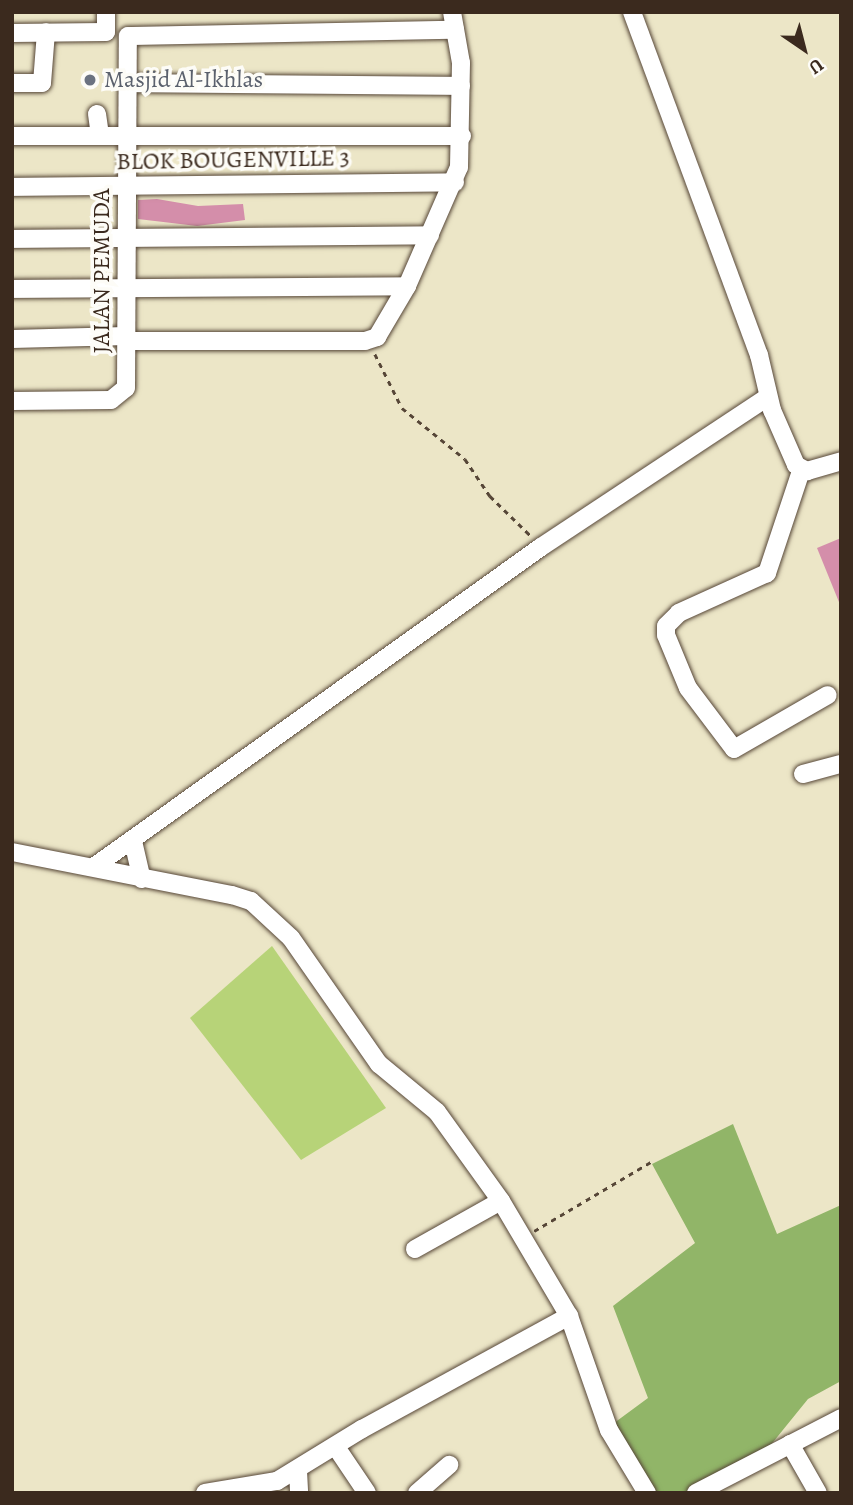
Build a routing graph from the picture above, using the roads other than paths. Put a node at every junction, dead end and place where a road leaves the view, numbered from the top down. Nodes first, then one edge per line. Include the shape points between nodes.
1 (106, 12) edge
2 (452, 12) edge
3 (632, 12) edge
4 (455, 30) junction
5 (46, 32) junction
6 (12, 33) edge
7 (12, 83) edge
8 (126, 83) junction
9 (461, 86) junction
10 (97, 114) dead end
11 (12, 136) edge
12 (100, 136) junction
13 (126, 136) junction
14 (462, 136) junction
15 (455, 182) junction
16 (126, 186) junction
17 (12, 187) edge
18 (430, 235) junction
19 (12, 239) edge
20 (126, 239) junction
21 (407, 286) junction
22 (127, 288) junction
23 (12, 289) edge
24 (12, 339) edge
25 (127, 339) junction
26 (768, 397) junction
27 (12, 401) edge
28 (841, 461) edge
29 (801, 471) junction
30 (828, 695) dead end
31 (841, 764) edge
32 (803, 774) dead end
33 (133, 841) junction
34 (12, 852) edge
35 (95, 866) junction
36 (142, 879) junction
37 (501, 1201) junction
38 (415, 1249) dead end
39 (569, 1316) junction
40 (841, 1418) edge
41 (790, 1444) junction
42 (336, 1447) junction
43 (449, 1465) dead end
44 (298, 1471) junction
45 (645, 1492) edge
46 (205, 1493) edge
47 (299, 1493) edge
48 (367, 1493) edge
49 (417, 1493) edge
50 (696, 1493) edge
51 (818, 1493) edge

1 - 5 street via 106,32
2 - 4 street
3 - 26 street via 759,355
4 - 8 street, JALAN PEMUDA via 128,36
4 - 9 street
5 - 6 street
5 - 7 street via 42,83
8 - 9 street
8 - 13 street, JALAN PEMUDA
9 - 14 street
10 - 12 street
11 - 12 street
12 - 13 street
13 - 14 street
13 - 16 street, JALAN PEMUDA
14 - 15 street
15 - 16 street, BLOK BOUGENVILLE 3
15 - 18 street
16 - 17 street, BLOK BOUGENVILLE 3
16 - 20 street, JALAN PEMUDA
18 - 20 street
18 - 21 street
19 - 20 street
20 - 22 street, JALAN PEMUDA
21 - 22 street
21 - 25 street via 382,332 372,340
22 - 23 street
22 - 25 street, JALAN PEMUDA
24 - 25 street
25 - 27 street, JALAN PEMUDA via 126,388 116,399
26 - 29 street
26 - 33 street via 541,547
28 - 29 street
29 - 30 street via 767,573 679,613 667,626 666,635 688,688 734,749
31 - 32 street
33 - 35 street
33 - 36 street
34 - 35 street
35 - 36 street
36 - 37 street via 232,895 268,915 292,938 379,1064 438,1112
37 - 38 street
37 - 39 street
39 - 42 street
39 - 45 street via 609,1430
40 - 41 street
41 - 50 street
41 - 51 street
42 - 44 street
42 - 48 street
43 - 49 street
44 - 46 street via 261,1486
44 - 47 street

